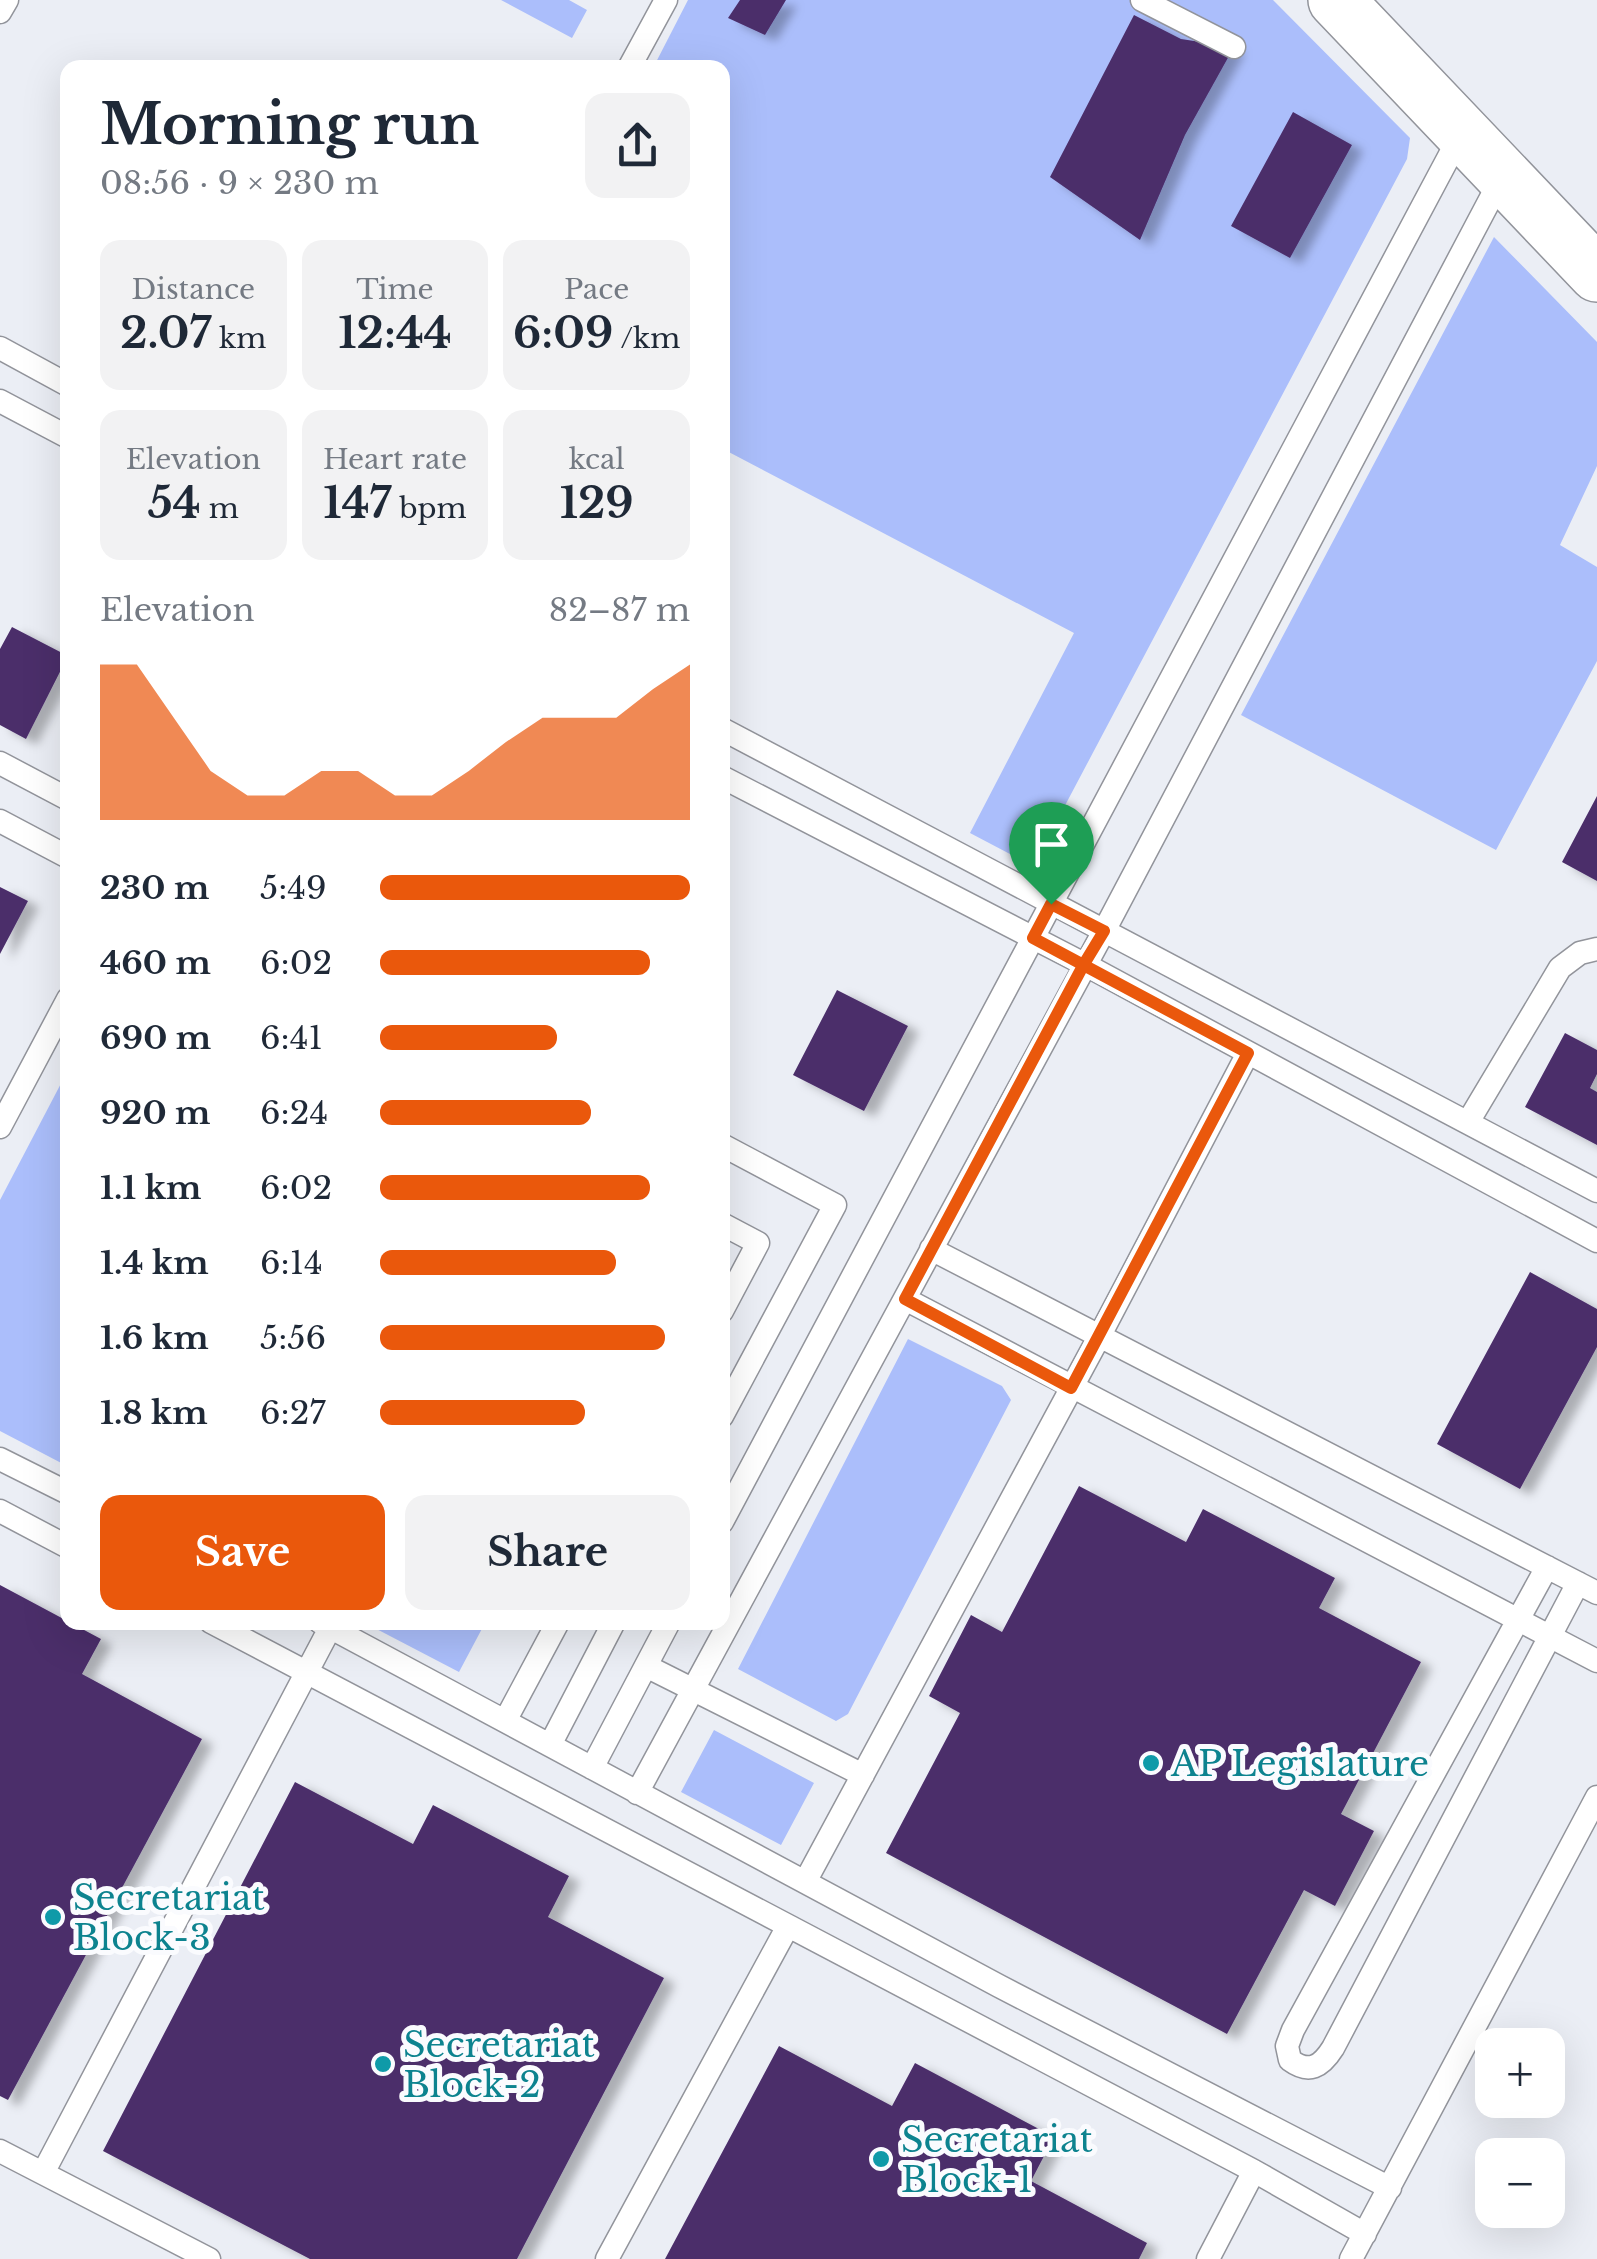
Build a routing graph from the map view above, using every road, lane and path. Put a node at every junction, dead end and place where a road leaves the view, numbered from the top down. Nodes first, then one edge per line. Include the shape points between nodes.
1 (6, 0) edge
2 (666, 0) edge
3 (1142, 0) edge
4 (1336, 0) edge
5 (0, 12) edge
6 (1234, 47) dead end
7 (633, 60) edge
8 (1461, 133) junction
9 (1502, 176) junction
10 (1597, 274) edge
11 (0, 348) edge
12 (60, 382) edge
13 (0, 401) edge
14 (60, 433) edge
15 (730, 733) edge
16 (0, 763) edge
17 (730, 781) edge
18 (60, 794) edge
19 (0, 822) edge
20 (60, 853) edge
21 (1051, 904) junction
22 (1104, 931) junction
23 (1033, 938) junction
24 (1597, 949) edge
25 (1084, 964) junction
26 (60, 1014) edge
27 (1248, 1053) junction
28 (1468, 1122) junction
29 (0, 1127) edge
30 (730, 1149) edge
31 (1597, 1191) edge
32 (730, 1228) edge
33 (1597, 1240) edge
34 (931, 1249) junction
35 (730, 1297) edge
36 (905, 1299) junction
37 (1099, 1337) junction
38 (1071, 1388) junction
39 (730, 1401) edge
40 (0, 1458) edge
41 (60, 1489) edge
42 (730, 1507) edge
43 (0, 1511) edge
44 (60, 1543) edge
45 (1546, 1567) junction
46 (1588, 1588) edge
47 (1518, 1620) junction
48 (730, 1622) edge
49 (226, 1630) edge
50 (323, 1630) edge
51 (334, 1630) edge
52 (554, 1630) edge
53 (610, 1630) edge
54 (665, 1630) edge
55 (726, 1630) edge
56 (1550, 1638) junction
57 (1597, 1661) edge
58 (646, 1666) junction
59 (306, 1673) junction
60 (694, 1689) junction
61 (505, 1721) junction
62 (550, 1745) junction
63 (592, 1768) junction
64 (862, 1774) junction
65 (637, 1792) junction
66 (1597, 1797) edge
67 (804, 1882) junction
68 (788, 1926) junction
69 (0, 2150) edge
70 (1254, 2171) junction
71 (43, 2173) junction
72 (1390, 2188) junction
73 (1365, 2234) junction
74 (210, 2259) edge
75 (607, 2259) edge
76 (1208, 2259) edge
77 (1352, 2259) edge

1 - 5 lane
2 - 7 lane
3 - 6 lane
4 - 8 street
8 - 9 street
8 - 21 lane
9 - 10 street
9 - 22 lane
11 - 12 lane
13 - 14 lane
15 - 21 lane
16 - 18 lane
17 - 23 lane
19 - 20 lane
21 - 22 lane
21 - 23 lane
22 - 25 lane
22 - 28 lane
23 - 25 lane
23 - 42 lane
24 - 28 lane via 1560,968
25 - 27 lane
25 - 34 lane
26 - 29 lane
27 - 33 lane
27 - 37 lane
28 - 31 lane
30 - 39 lane via 835,1205
32 - 35 lane via 758,1244
34 - 36 lane
34 - 37 lane
36 - 38 lane
36 - 48 lane
37 - 38 lane
37 - 45 lane
38 - 47 lane
38 - 64 lane
40 - 41 lane
43 - 44 lane
45 - 46 lane
45 - 47 lane
46 - 56 lane
47 - 56 lane
47 - 56 lane via 1293,2030 1287,2046 1300,2067 1312,2069 1333,2048
49 - 59 lane
50 - 59 lane
51 - 61 lane
52 - 61 lane
53 - 62 lane
54 - 58 lane
55 - 60 lane
56 - 57 lane
58 - 60 lane
58 - 63 lane
59 - 68 lane
59 - 71 lane
60 - 64 lane
60 - 65 lane
61 - 62 lane
62 - 63 lane
63 - 65 lane
64 - 67 lane
65 - 67 lane
66 - 72 lane
67 - 72 lane
68 - 70 lane
68 - 75 lane
69 - 71 lane
70 - 73 lane
70 - 76 lane
71 - 74 lane
72 - 73 lane
73 - 77 lane

